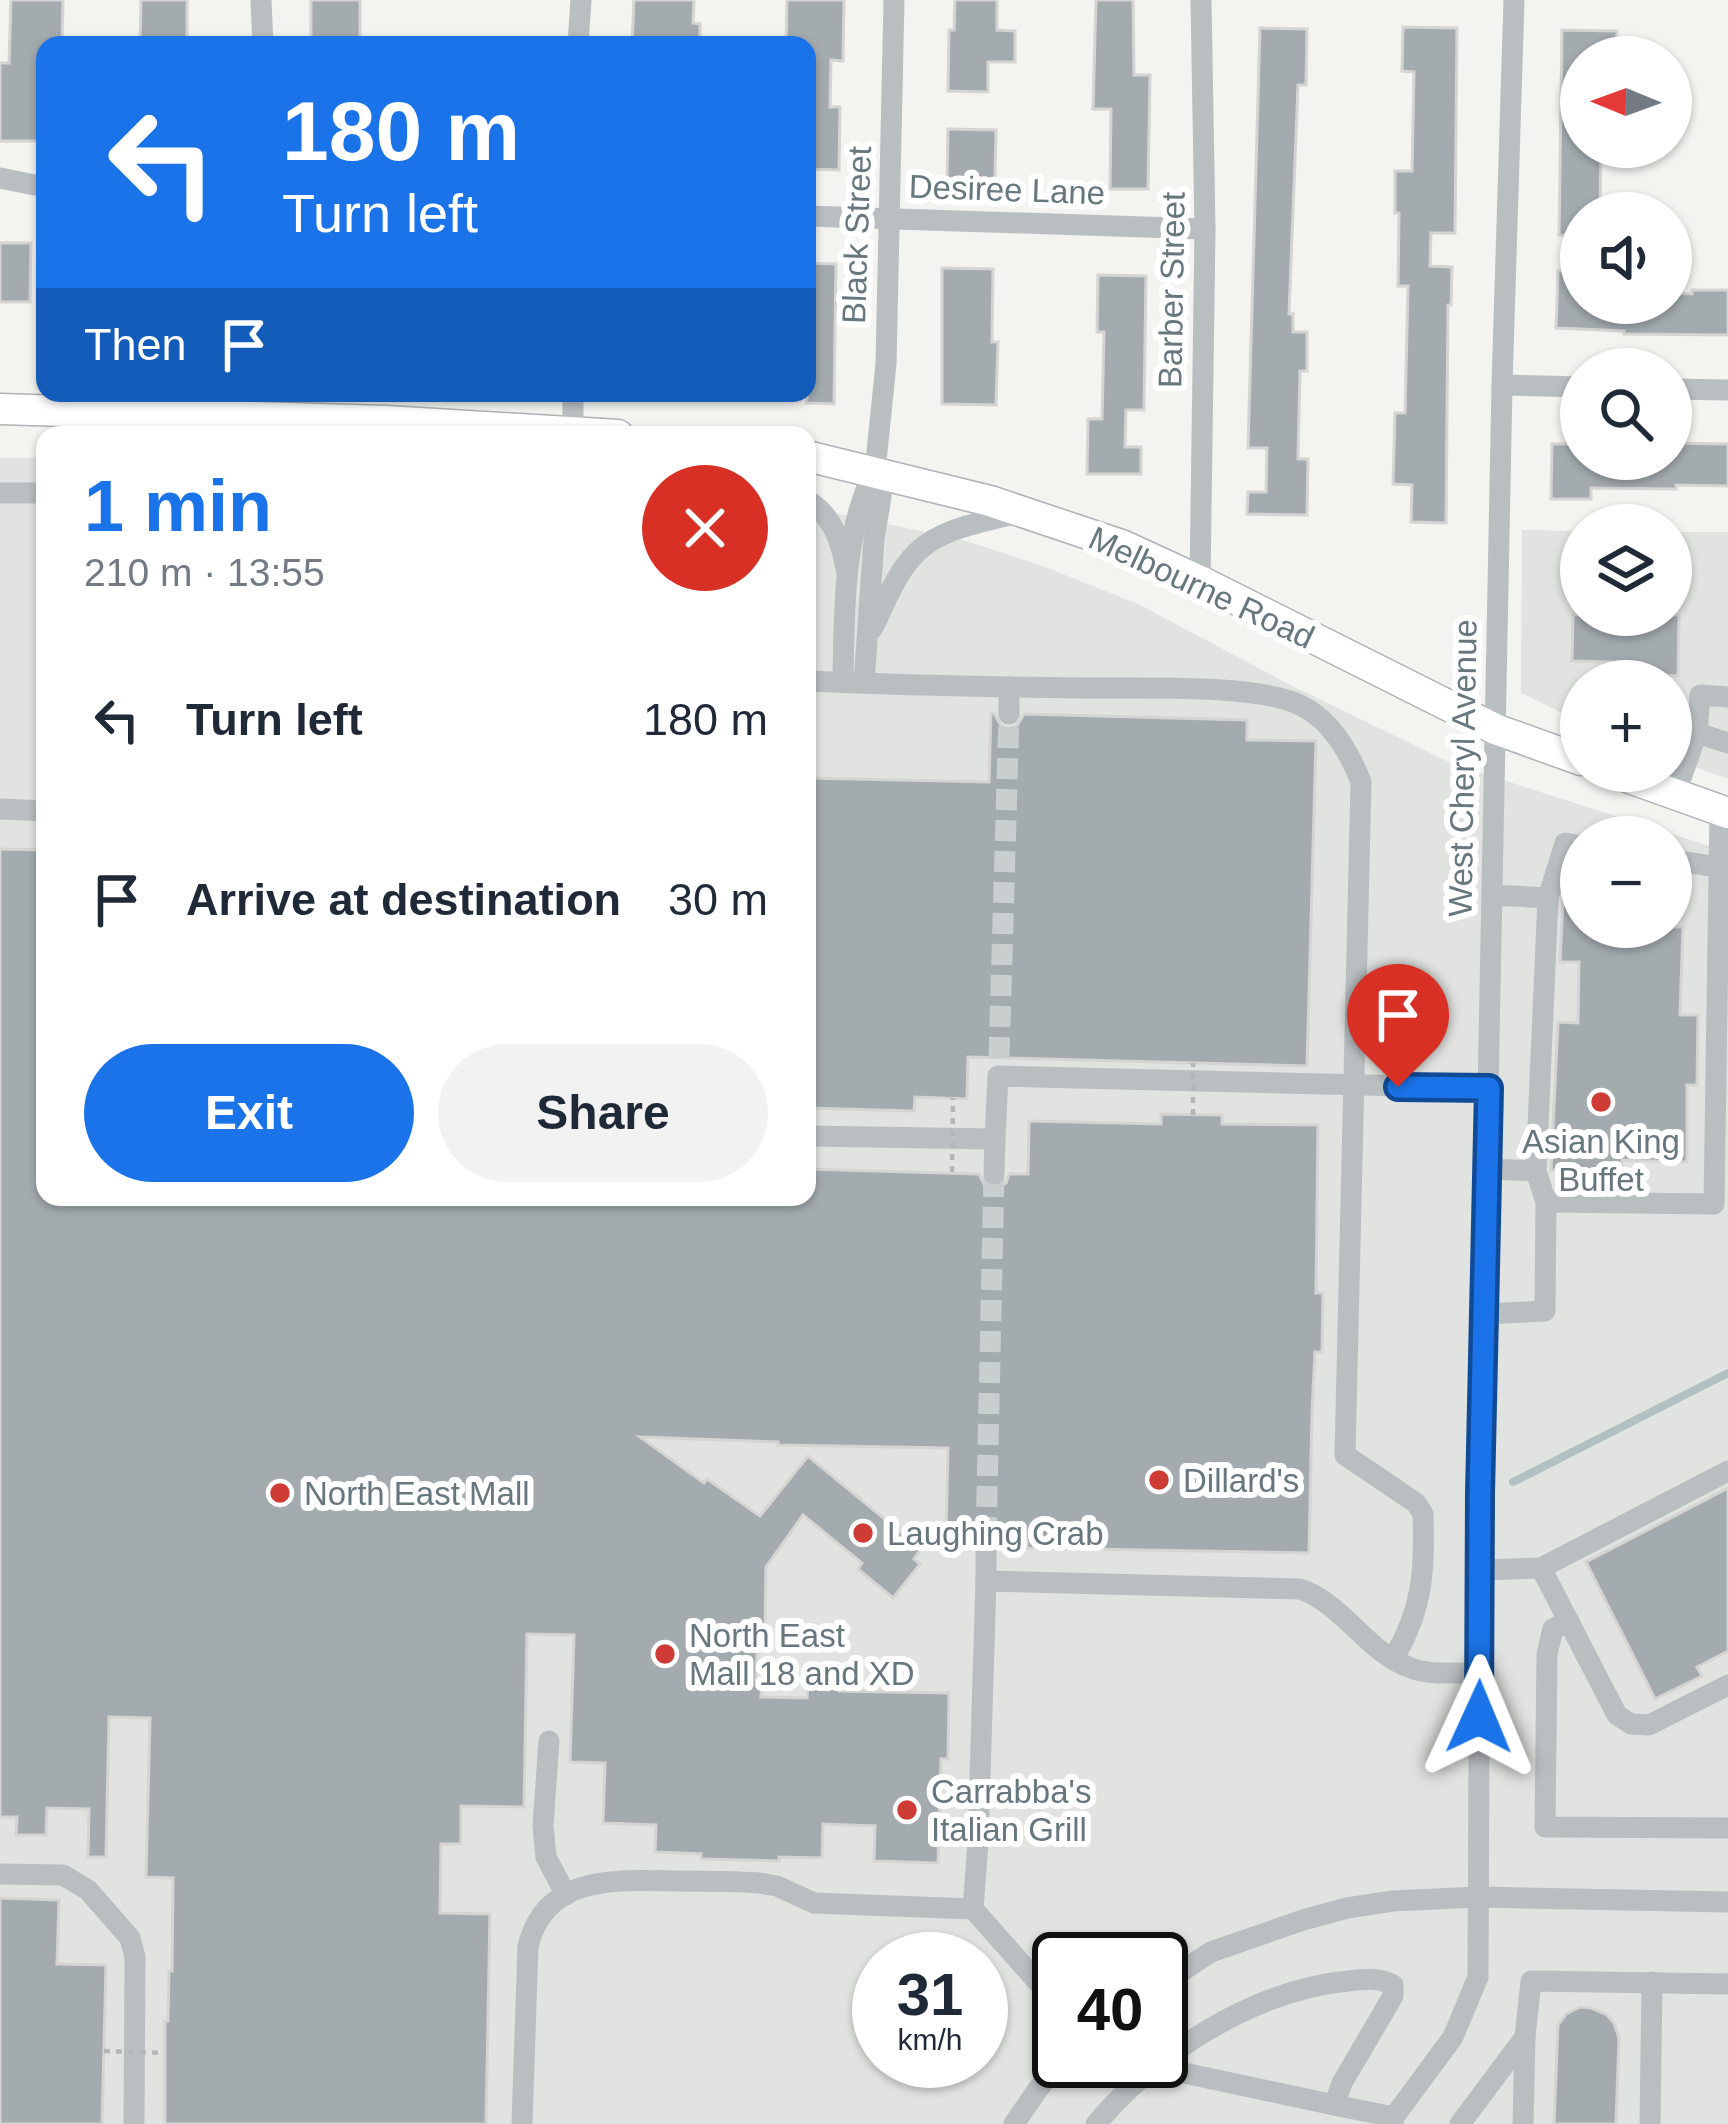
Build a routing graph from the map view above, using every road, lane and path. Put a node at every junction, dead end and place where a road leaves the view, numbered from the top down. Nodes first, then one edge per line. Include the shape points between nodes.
1 (261, 0) edge
2 (581, 0) edge
3 (894, 0) edge
4 (1202, 0) edge
5 (1514, 0) edge
6 (263, 36) edge
7 (579, 36) edge
8 (0, 178) edge
9 (36, 186) edge
10 (816, 216) edge
11 (890, 218) junction
12 (1205, 229) junction
13 (1502, 386) junction
14 (1560, 387) edge
15 (1692, 389) edge
16 (1728, 390) edge
17 (0, 409) edge
18 (471, 426) edge
19 (816, 458) edge
20 (875, 471) junction
21 (0, 493) edge
22 (36, 493) edge
23 (816, 506) edge
24 (1022, 512) junction
25 (848, 580) junction
26 (1200, 581) junction
27 (867, 639) junction
28 (816, 681) edge
29 (854, 682) junction
30 (1009, 687) junction
31 (1728, 697) edge
32 (1009, 714) tunnel mouth
33 (1495, 729) junction
34 (1697, 733) junction
35 (1728, 743) edge
36 (1560, 752) edge
37 (1668, 792) edge
38 (1676, 795) junction
39 (0, 809) edge
40 (36, 811) edge
41 (1724, 811) edge
42 (1560, 859) edge
43 (1692, 864) edge
44 (1719, 868) junction
45 (1492, 895) junction
46 (1548, 898) junction
47 (1722, 1041) edge
48 (1193, 1063) dead end
49 (1352, 1086) junction
50 (1489, 1088) junction
51 (953, 1098) dead end
52 (1192, 1114) dead end
53 (816, 1136) edge
54 (995, 1139) junction
55 (1486, 1169) junction
56 (1536, 1171) junction
57 (952, 1172) dead end
58 (994, 1174) tunnel mouth
59 (1546, 1202) junction
60 (1484, 1314) junction
61 (1728, 1471) edge
62 (986, 1538) tunnel mouth
63 (1541, 1568) junction
64 (1480, 1570) junction
65 (986, 1581) junction
66 (1569, 1621) junction
67 (1394, 1659) junction
68 (1480, 1673) junction
69 (1728, 1685) edge
70 (548, 1741) dead end
71 (1728, 1828) edge
72 (0, 1874) edge
73 (566, 1895) junction
74 (1478, 1897) junction
75 (1728, 1902) edge
76 (974, 1909) junction
77 (1188, 1967) edge
78 (1032, 1975) edge
79 (1652, 1982) junction
80 (1728, 1984) edge
81 (1525, 2037) junction
82 (1188, 2044) edge
83 (104, 2051) dead end
84 (164, 2053) dead end
85 (1188, 2074) edge
86 (1039, 2088) edge
87 (1134, 2088) edge
88 (1334, 2105) junction
89 (1394, 2121) edge
90 (134, 2124) edge
91 (522, 2124) edge
92 (1014, 2124) edge
93 (1096, 2124) edge
94 (1460, 2124) edge
95 (1523, 2124) edge
96 (1650, 2124) edge

1 - 6 street
2 - 7 street
3 - 11 street, Black Street
4 - 12 street, Barber Street
5 - 13 street, West Cheryl Avenue
8 - 9 street
10 - 11 street, Desiree Lane
11 - 12 street, Desiree Lane
11 - 20 street, Black Street
12 - 26 street, Barber Street
13 - 14 street
13 - 33 street, West Cheryl Avenue
15 - 16 street
17 - 18 main road
19 - 20 main road, Melbourne Road
20 - 24 main road, Melbourne Road
20 - 25 street via 862,494
20 - 27 street via 881,497
21 - 22 street
23 - 25 street via 836,533
24 - 26 main road, Melbourne Road
24 - 27 street via 919,549
25 - 29 street
26 - 33 main road, Melbourne Road
27 - 29 street
28 - 29 street
29 - 30 street
30 - 32 street
30 - 49 street via 1261,695 1298,704 1334,732 1360,782
31 - 34 street via 1700,695
33 - 36 main road, Melbourne Road
33 - 45 street, West Cheryl Avenue
34 - 35 street
34 - 38 street
37 - 38 main road
38 - 41 main road
39 - 40 street
41 - 44 street
42 - 46 street
43 - 44 street
44 - 47 street
45 - 46 street
45 - 50 street, West Cheryl Avenue
46 - 56 street
47 - 59 street via 1714,1204
48 - 52 path, bridge
49 - 50 street
49 - 54 street via 998,1067
49 - 67 street via 1345,1455 1423,1514 1420,1600
50 - 55 street, West Cheryl Avenue
51 - 57 path, bridge
53 - 54 street
54 - 58 street
55 - 56 street
55 - 60 street, West Cheryl Avenue
56 - 59 street
59 - 60 street via 1545,1311
60 - 64 street, West Cheryl Avenue
61 - 63 street
62 - 65 street
63 - 64 street
63 - 66 street
64 - 68 street, West Cheryl Avenue
65 - 67 street via 1300,1588
65 - 76 street
66 - 69 street via 1618,1715 1631,1724 1649,1725
66 - 71 street via 1553,1629 1547,1654 1545,1826
67 - 68 street via 1413,1669
68 - 74 street, West Cheryl Avenue
70 - 73 street via 546,1857
72 - 90 street via 64,1875 130,1939
73 - 76 street via 611,1880 734,1881 777,1886 814,1903
73 - 91 street via 552,1903 528,1946
74 - 75 street
74 - 77 street via 1325,1914
74 - 89 street, West Cheryl Avenue via 1478,1977 1453,2037
76 - 78 street
79 - 80 street
79 - 81 street via 1531,1981
79 - 96 street
81 - 94 street
81 - 95 street
82 - 88 street via 1214,2025 1322,1983 1383,1980 1394,1996
83 - 84 path, bridge
85 - 88 street
86 - 92 street
87 - 93 street
88 - 89 street

